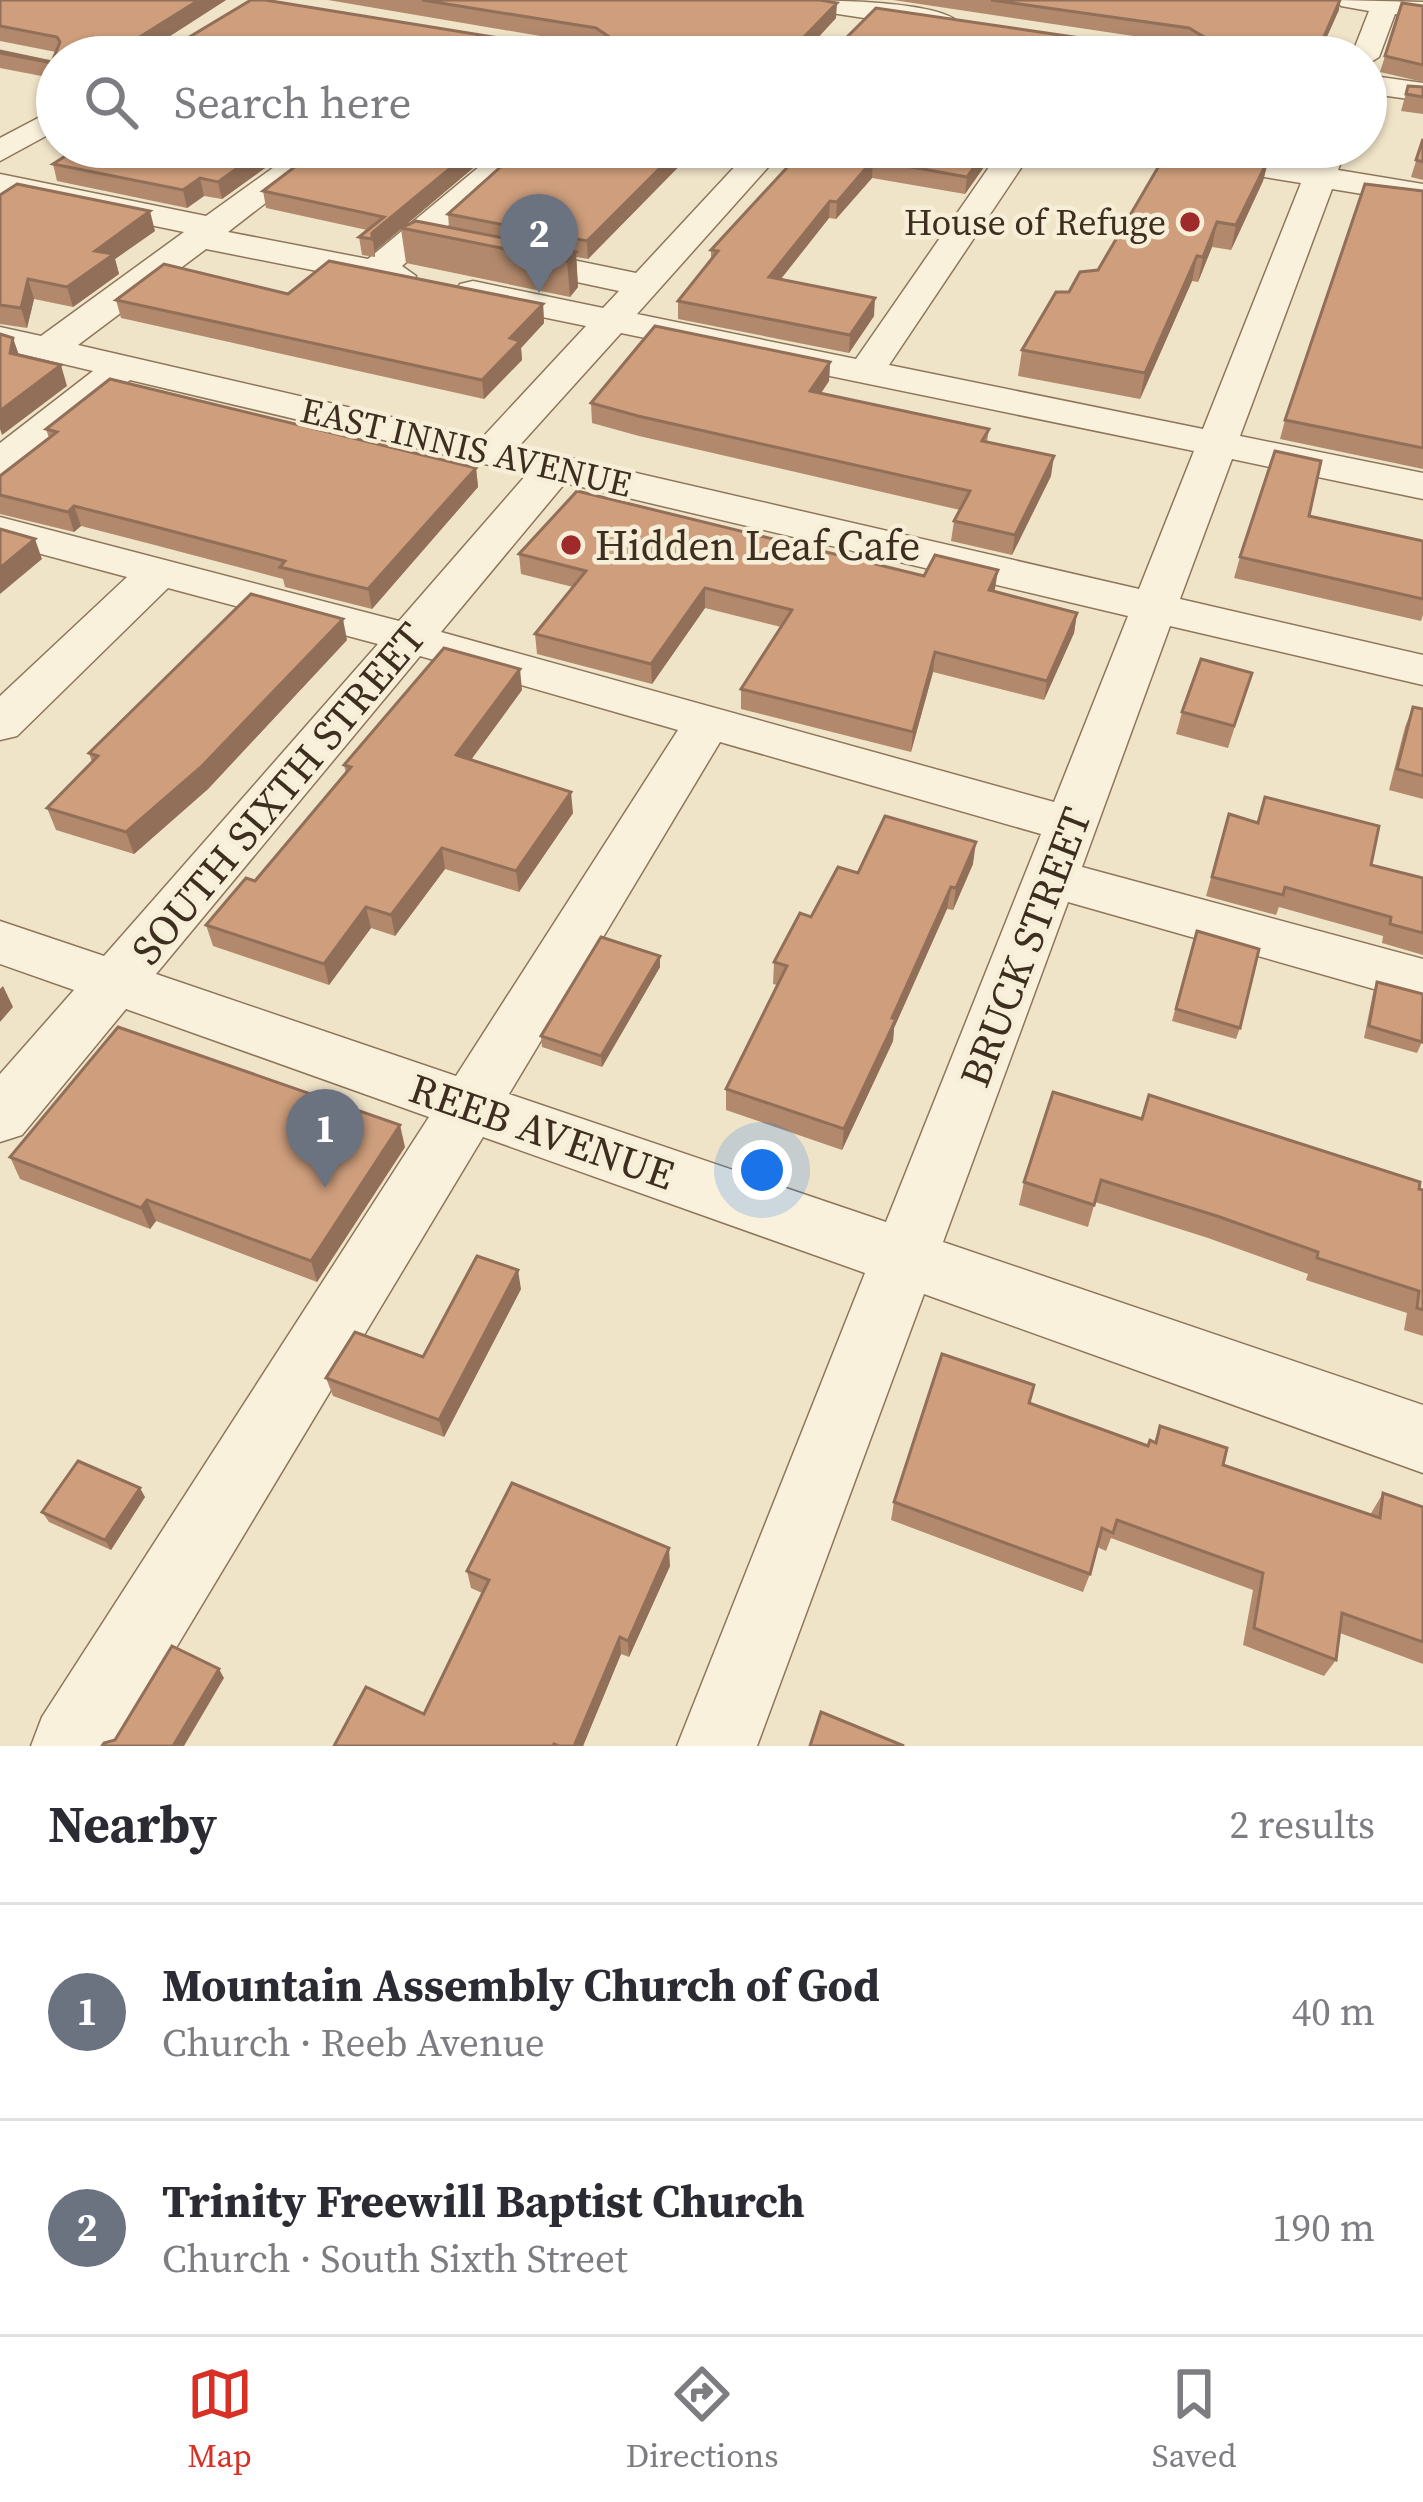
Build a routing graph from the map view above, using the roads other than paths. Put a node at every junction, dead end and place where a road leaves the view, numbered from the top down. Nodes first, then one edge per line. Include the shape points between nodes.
1 (798, 0) edge
2 (1351, 0) edge
3 (1386, 2) edge
4 (871, 5) edge
5 (1423, 10) edge
6 (978, 27) edge
7 (840, 36) edge
8 (1373, 36) edge
9 (1387, 87) edge
10 (1423, 92) edge
11 (36, 130) edge
12 (0, 151) edge
13 (294, 168) edge
14 (497, 168) edge
15 (751, 168) edge
16 (1005, 168) edge
17 (1323, 168) edge
18 (1343, 168) edge
19 (0, 184) edge
20 (1423, 194) edge
21 (206, 233) junction
22 (413, 238) junction
23 (375, 272) junction
24 (644, 285) junction
25 (611, 322) junction
26 (0, 338) edge
27 (48, 349) junction
28 (123, 367) junction
29 (865, 374) junction
30 (1217, 447) junction
31 (491, 453) junction
32 (0, 463) edge
33 (555, 468) junction
34 (1423, 486) edge
35 (0, 530) edge
36 (158, 573) junction
37 (1156, 608) junction
38 (409, 638) junction
39 (1423, 670) edge
40 (708, 722) junction
41 (0, 724) edge
42 (1072, 825) junction
43 (1052, 878) junction
44 (0, 942) edge
45 (1423, 981) edge
46 (116, 982) junction
47 (470, 1106) junction
48 (0, 1117) edge
49 (903, 1258) junction
50 (1423, 1439) edge
51 (71, 1746) edge
52 (716, 1746) edge

1 - 4 street
2 - 3 street
3 - 5 street
3 - 8 street
4 - 6 street
4 - 7 street
9 - 10 street
11 - 12 street
13 - 21 street
14 - 22 street
15 - 24 street
16 - 29 street
17 - 30 street, BRUCK STREET
18 - 20 street
19 - 21 street
21 - 23 street
21 - 27 street
22 - 23 street
22 - 24 street
23 - 25 street
24 - 25 street
25 - 29 street
25 - 31 street
26 - 27 street, EAST INNIS AVENUE
27 - 28 street, EAST INNIS AVENUE
28 - 31 street, EAST INNIS AVENUE
28 - 32 street
29 - 30 street
30 - 34 street
30 - 37 street, BRUCK STREET
31 - 33 street, EAST INNIS AVENUE
33 - 37 street, EAST INNIS AVENUE
33 - 38 street, SOUTH SIXTH STREET
35 - 36 street
36 - 38 street
36 - 41 street
37 - 39 street, EAST INNIS AVENUE
37 - 42 street, BRUCK STREET
38 - 40 street
38 - 46 street, SOUTH SIXTH STREET
40 - 42 street
40 - 47 street
42 - 43 street, BRUCK STREET
43 - 45 street
43 - 49 street, BRUCK STREET
44 - 46 street, REEB AVENUE
46 - 47 street, REEB AVENUE
46 - 48 street, SOUTH SIXTH STREET
47 - 49 street, REEB AVENUE
47 - 51 street
49 - 50 street, REEB AVENUE
49 - 52 street, BRUCK STREET

